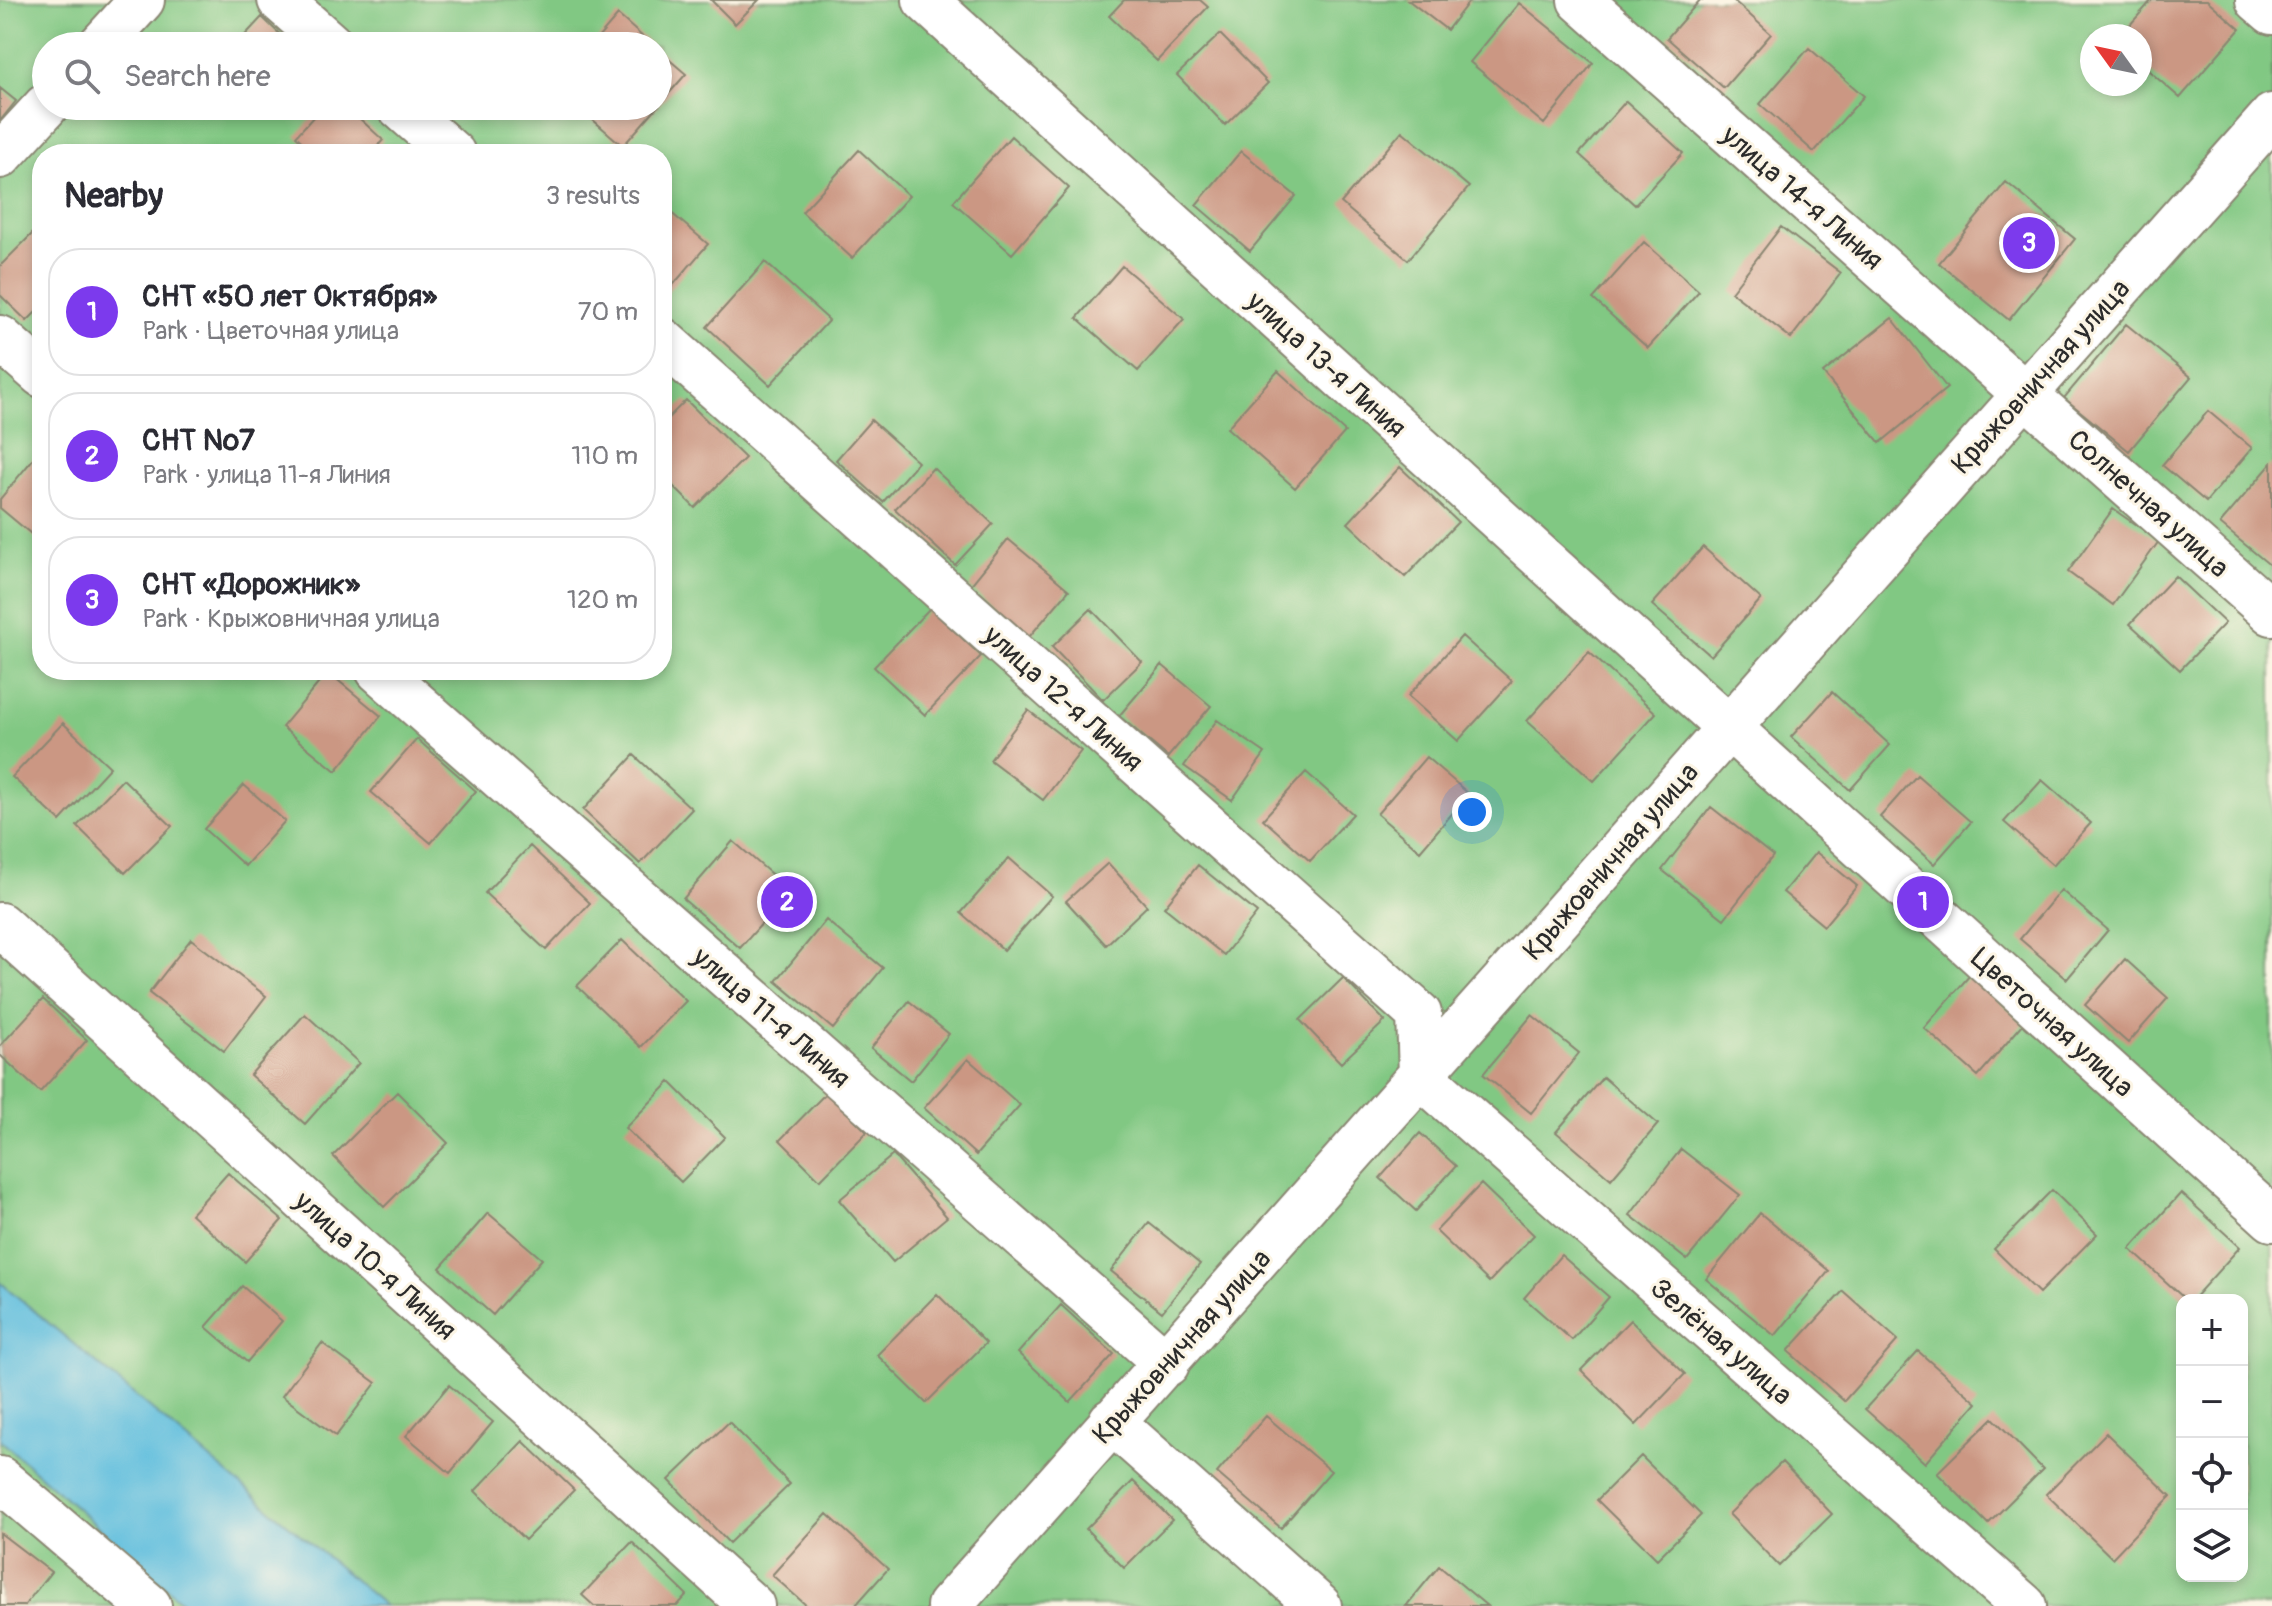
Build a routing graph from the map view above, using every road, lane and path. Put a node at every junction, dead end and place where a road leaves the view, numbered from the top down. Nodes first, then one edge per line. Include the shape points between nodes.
1 (142, 0) edge
2 (280, 0) edge
3 (925, 0) edge
4 (1580, 0) edge
5 (2258, 0) edge
6 (2272, 12) edge
7 (113, 32) edge
8 (316, 32) edge
9 (2272, 116) edge
10 (33, 120) edge
11 (415, 120) edge
12 (442, 144) edge
13 (0, 156) edge
14 (0, 338) edge
15 (672, 349) edge
16 (32, 366) edge
17 (2025, 393) junction
18 (2272, 613) edge
19 (389, 680) edge
20 (1728, 728) junction
21 (0, 925) edge
22 (1421, 1076) junction
23 (2272, 1219) edge
24 (1167, 1364) junction
25 (1111, 1421) junction
26 (0, 1479) edge
27 (149, 1606) edge
28 (752, 1606) edge
29 (949, 1606) edge
30 (1319, 1606) edge
31 (2024, 1606) edge

1 - 7 street
2 - 8 street
3 - 20 street, улица 13-я Линия
4 - 17 street, улица 14-я Линия
5 - 6 street
9 - 17 street, Крыжовничная улица
10 - 13 street
11 - 12 street
14 - 16 street
15 - 22 street, улица 12-я Линия via 1419,1014
17 - 18 street, Солнечная улица
17 - 20 street, Крыжовничная улица
19 - 24 street, улица 11-я Линия
20 - 22 street, Крыжовничная улица
20 - 23 street, Цветочная улица
21 - 28 street, улица 10-я Линия
22 - 24 street, Крыжовничная улица
22 - 31 street, Зелёная улица
24 - 25 street, Крыжовничная улица
25 - 29 street, Крыжовничная улица
25 - 30 street
26 - 27 street

